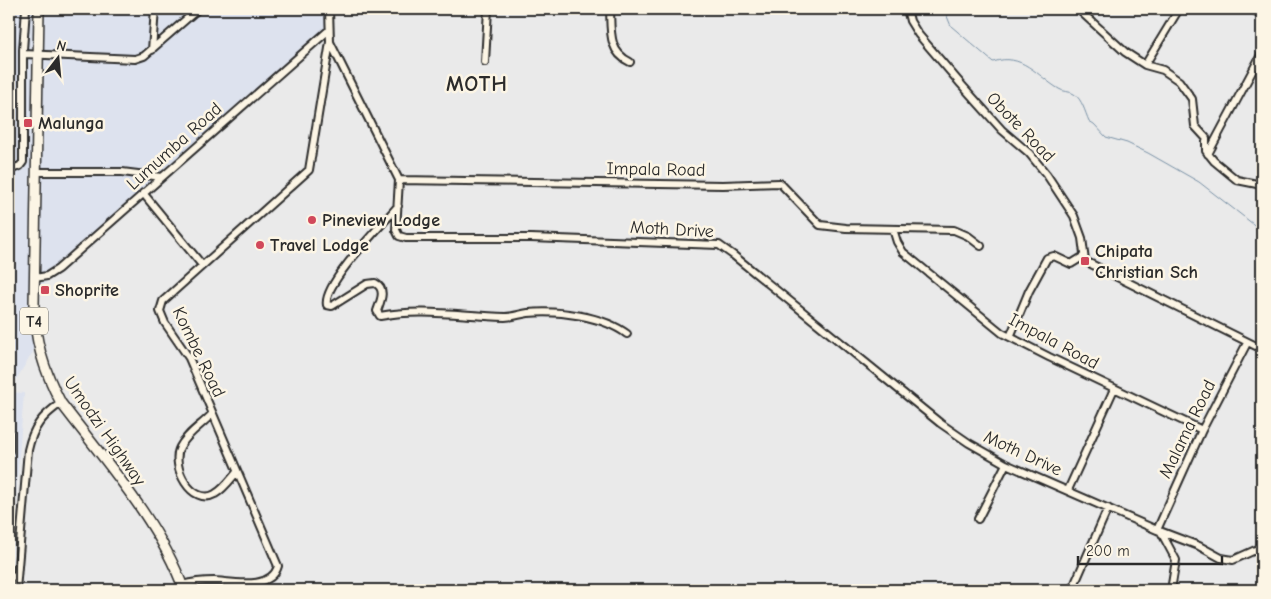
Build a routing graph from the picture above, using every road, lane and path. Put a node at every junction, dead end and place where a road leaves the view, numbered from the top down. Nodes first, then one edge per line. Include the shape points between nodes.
1 (26, 9) edge
2 (39, 9) edge
3 (155, 9) edge
4 (198, 9) edge
5 (329, 9) edge
6 (488, 9) edge
7 (610, 9) edge
8 (906, 9) edge
9 (1078, 9) edge
10 (1090, 9) edge
11 (1179, 9) edge
12 (1252, 9) edge
13 (1085, 15) junction
14 (1262, 15) edge
15 (329, 30) junction
16 (330, 42) junction
17 (152, 50) junction
18 (1262, 53) edge
19 (24, 54) junction
20 (39, 56) junction
21 (485, 62) dead end
22 (630, 62) dead end
23 (1144, 64) junction
24 (38, 129) junction
25 (23, 130) junction
26 (1208, 154) junction
27 (9, 170) edge
28 (37, 172) junction
29 (162, 176) junction
30 (399, 180) junction
31 (1262, 185) edge
32 (143, 194) junction
33 (399, 205) junction
34 (893, 229) junction
35 (981, 246) dead end
36 (1084, 256) junction
37 (202, 265) junction
38 (35, 278) junction
39 (627, 334) dead end
40 (1010, 337) junction
41 (1247, 342) junction
42 (1262, 349) edge
43 (1114, 389) junction
44 (61, 403) junction
45 (212, 414) junction
46 (9, 419) edge
47 (1202, 430) junction
48 (9, 451) edge
49 (1006, 464) junction
50 (237, 472) junction
51 (1068, 490) junction
52 (1108, 508) junction
53 (978, 519) dead end
54 (1159, 531) junction
55 (1262, 547) edge
56 (9, 576) edge
57 (17, 577) junction
58 (183, 588) edge
59 (16, 590) edge
60 (1072, 590) edge
61 (1171, 590) edge

1 - 19 street
2 - 20 highway, Umodzi Highway / T4
3 - 17 street
4 - 17 street
5 - 15 street, Kombe Road
6 - 21 street
7 - 22 street via 615,50
8 - 36 street, Obote Road via 914,28 960,83 1047,175 1074,216
9 - 13 street
10 - 13 street
11 - 23 street
12 - 14 street
13 - 23 street via 1125,52
15 - 16 street, Kombe Road
15 - 29 street, Lumumba Road
16 - 30 street, Moth Drive
16 - 37 street, Kombe Road via 309,170
17 - 20 street via 135,59
18 - 26 street
19 - 20 street
19 - 25 street
20 - 24 highway, Umodzi Highway / T4
23 - 26 street via 1163,70 1186,88 1192,99 1195,126 1206,138
24 - 25 street
24 - 28 highway, Umodzi Highway / T4
25 - 27 street via 23,162
26 - 31 street via 1237,180
28 - 29 street via 122,172
28 - 38 highway, Umodzi Highway / T4
29 - 32 street, Lumumba Road
30 - 33 street, Moth Drive
30 - 34 street, Impala Road via 722,186 775,181 784,185 820,225
32 - 37 street
32 - 38 street, Lumumba Road via 58,269 47,276
33 - 39 street via 341,272 327,293 327,305 332,306 367,284 375,283 380,285 382,292 377,311 380,316 395,313 507,317 529,313 578,315 617,327
33 - 49 street, Moth Drive via 397,234 406,238 532,238 719,245 940,423
34 - 35 street, Impala Road via 954,230
34 - 40 street, Impala Road via 904,252
36 - 40 street via 1071,264 1054,256 1048,258 1029,291
36 - 41 street via 1090,265
37 - 45 street, Kombe Road via 163,301 160,311 189,358
38 - 44 highway, Umodzi Highway / T4 via 34,321 38,345
40 - 43 street, Impala Road
41 - 42 street
41 - 47 street, Malama Road
43 - 47 street, Impala Road
43 - 51 street
44 - 57 street via 40,418 32,434
44 - 58 highway, Umodzi Highway / T4 via 126,488 154,532
45 - 50 street, Kombe Road
45 - 50 street via 180,447 176,457 178,468 187,487 202,496 216,494
46 - 48 street
47 - 54 street, Malama Road
49 - 51 street, Moth Drive
49 - 53 street
50 - 58 street, Kombe Road via 277,560 276,572 251,584 195,582
51 - 52 street, Moth Drive
52 - 54 street, Moth Drive
52 - 60 street
54 - 55 street, Moth Drive via 1228,560
54 - 61 street via 1176,560
56 - 57 street
57 - 59 street

